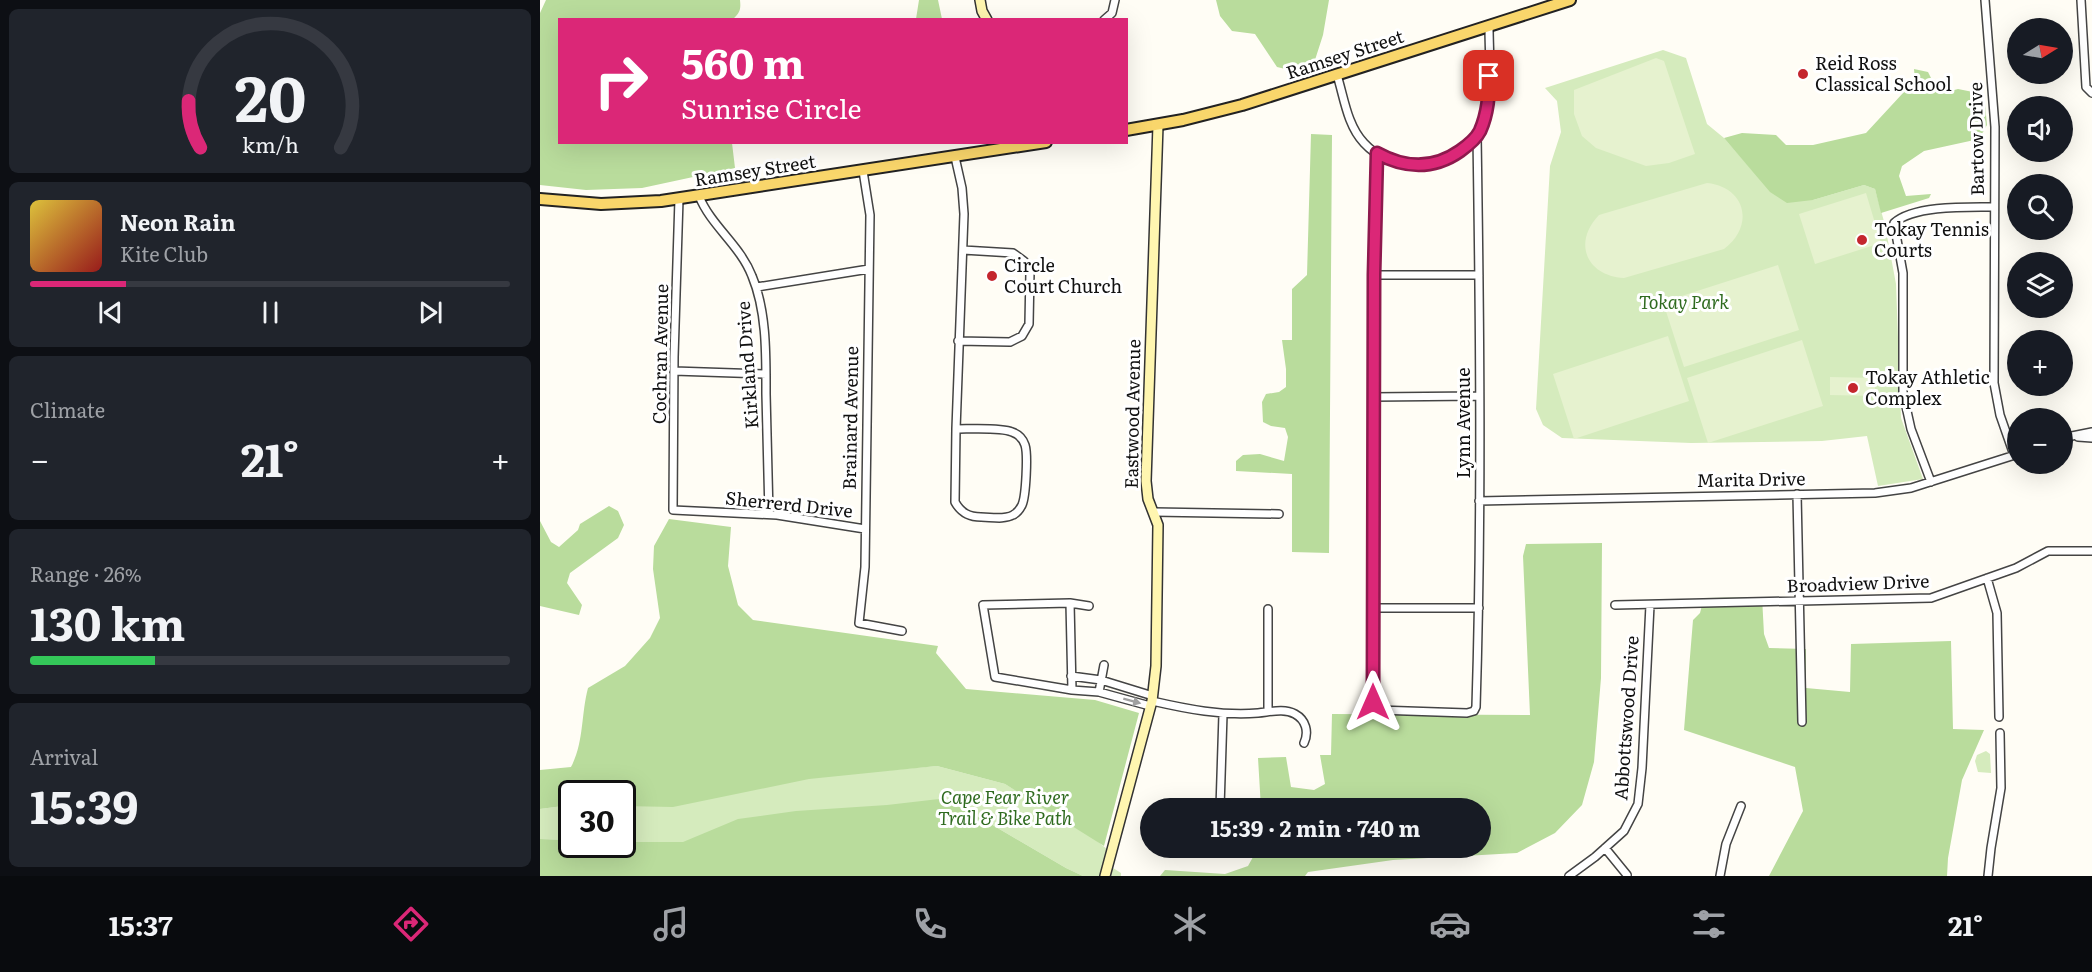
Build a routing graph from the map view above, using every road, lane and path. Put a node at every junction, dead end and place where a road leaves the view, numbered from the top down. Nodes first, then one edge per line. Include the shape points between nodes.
1 (980, 0) edge
2 (1115, 0) edge
3 (1570, 0) edge
4 (1985, 0) edge
5 (2081, 0) edge
6 (1554, 2) edge
7 (986, 18) edge
8 (1106, 18) edge
9 (1489, 26) junction
10 (1337, 75) junction
11 (2092, 93) edge
12 (1158, 125) junction
13 (1128, 130) edge
14 (1477, 136) junction
15 (1034, 144) edge
16 (1377, 153) junction
17 (955, 157) junction
18 (863, 171) junction
19 (699, 196) junction
20 (540, 199) edge
21 (679, 199) junction
22 (1994, 207) junction
23 (963, 250) junction
24 (869, 269) junction
25 (1374, 275) junction
26 (1479, 275) junction
27 (757, 287) junction
28 (958, 341) junction
29 (675, 371) junction
30 (766, 374) junction
31 (1479, 396) junction
32 (1373, 397) junction
33 (957, 429) junction
34 (2007, 432) edge
35 (2092, 432) edge
36 (2073, 436) edge
37 (2073, 436) edge
38 (2092, 438) edge
39 (2007, 457) edge
40 (1931, 482) junction
41 (1797, 494) junction
42 (1479, 501) junction
43 (673, 510) joint
44 (1154, 512) junction
45 (769, 514) junction
46 (1279, 514) dead end
47 (865, 529) junction
48 (2092, 551) edge
49 (1987, 578) junction
50 (1800, 601) junction
51 (1070, 603) junction
52 (1615, 605) dead end
53 (1650, 605) junction
54 (1089, 606) dead end
55 (1372, 608) junction
56 (1479, 608) junction
57 (1268, 609) dead end
58 (902, 632) dead end
59 (1104, 665) dead end
60 (1071, 676) junction
61 (1101, 680) junction
62 (1072, 690) junction
63 (1099, 692) junction
64 (1151, 701) junction
65 (1269, 711) junction
66 (1222, 714) junction
67 (1999, 717) dead end
68 (1802, 722) dead end
69 (2000, 733) dead end
70 (1304, 743) dead end
71 (1220, 798) edge
72 (1741, 806) dead end
73 (1605, 848) junction
74 (1627, 875) edge
75 (1105, 876) edge
76 (1569, 876) edge
77 (1720, 876) edge
78 (1988, 876) edge

1 - 7 street
2 - 8 street
3 - 6 main road, Ramsey Street
4 - 22 street, Bartow Drive via 1995,127
5 - 11 street via 2086,87
6 - 9 main road, Ramsey Street
9 - 10 main road, Ramsey Street
9 - 14 street via 1488,101
10 - 12 main road, Ramsey Street via 1242,105
10 - 16 street via 1352,125 1362,141
12 - 13 main road, Ramsey Street
12 - 44 street, Eastwood Avenue via 1146,481
14 - 16 street via 1450,157 1428,164 1406,164
14 - 26 street, Lynn Avenue
15 - 17 main road, Ramsey Street
16 - 25 street
17 - 18 main road, Ramsey Street
17 - 23 street via 964,201
18 - 19 main road, Ramsey Street
18 - 24 street, Brainard Avenue via 870,215
19 - 21 main road, Ramsey Street
19 - 27 street, Kirkland Drive via 708,216 739,250
20 - 21 main road, Ramsey Street via 601,204
21 - 29 street, Cochran Avenue
22 - 34 street, Bartow Drive via 1994,383
22 - 40 street via 1940,208 1894,223 1903,273 1903,393 1911,429
23 - 28 street
23 - 28 street via 1013,253 1024,261 1030,272 1029,324 1022,336 1010,342
24 - 27 street
24 - 47 street, Brainard Avenue
25 - 26 street
25 - 32 street
26 - 31 street, Lynn Avenue
27 - 30 street, Kirkland Drive
28 - 33 street
29 - 30 street
29 - 43 street, Cochran Avenue
30 - 45 street, Kirkland Drive
31 - 32 street
31 - 42 street, Lynn Avenue
32 - 55 street
33 - 33 street via 957,506 971,517 1013,515 1023,501 1023,441 1008,431
35 - 36 street
37 - 38 street
39 - 40 street, Marita Drive
40 - 41 street, Marita Drive via 1875,493
41 - 42 street, Marita Drive
41 - 50 street
42 - 56 street, Lynn Avenue
43 - 45 street, Sherrerd Drive
44 - 46 street
44 - 64 street, Eastwood Avenue via 1158,548 1156,666
45 - 47 street, Sherrerd Drive
47 - 58 street, Brainard Avenue via 859,623
48 - 49 street, Broadview Drive via 2048,551
49 - 50 street, Broadview Drive via 1931,598
49 - 67 street via 1997,613
50 - 53 street, Broadview Drive
50 - 68 street
51 - 54 street
51 - 60 street
51 - 62 street via 983,605 994,677
52 - 53 street, Broadview Drive
53 - 73 street, Abbottswood Drive via 1638,804 1628,825
55 - 56 street
55 - 56 street, Lynn Avenue via 1376,710 1467,713 1476,709
57 - 65 street
59 - 61 street
60 - 61 street
60 - 62 street
61 - 63 street
61 - 64 street
62 - 63 street
63 -> 64 street
64 - 66 street
64 - 75 street, Eastwood Avenue
65 - 66 street
65 - 70 street via 1289,712 1301,718 1307,730
66 - 71 street
69 - 78 street via 2001,788
72 - 77 street via 1726,844
73 - 74 street
73 - 76 street, Abbottswood Drive

